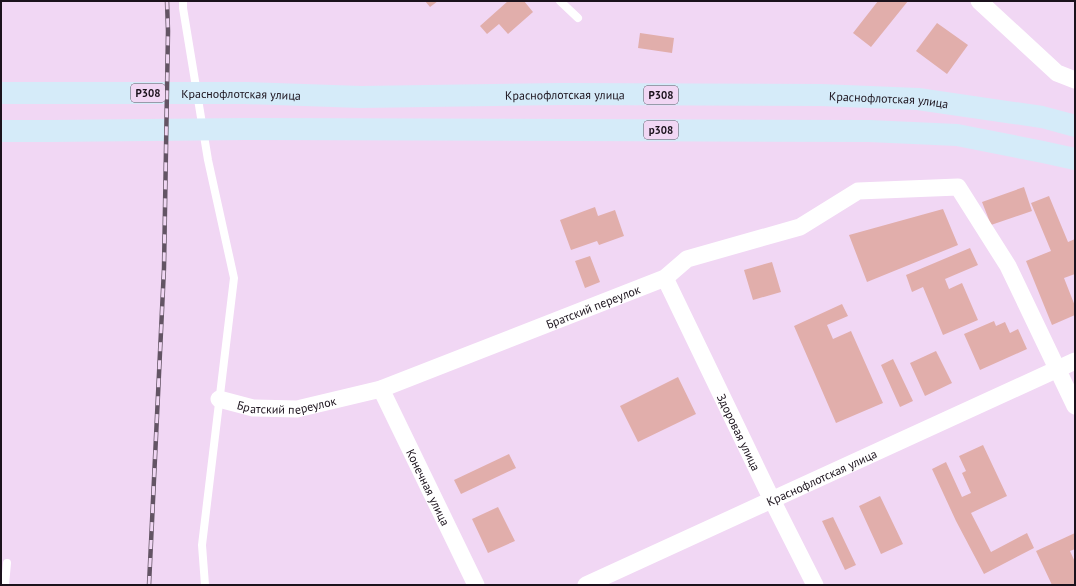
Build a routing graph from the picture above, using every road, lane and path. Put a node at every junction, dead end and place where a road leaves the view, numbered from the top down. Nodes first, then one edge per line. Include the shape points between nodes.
1 (183, 1) edge
2 (560, 1) edge
3 (979, 1) edge
4 (578, 18) dead end
5 (1075, 80) edge
6 (1, 93) edge
7 (1075, 126) edge
8 (1, 131) edge
9 (1075, 159) edge
10 (665, 278) junction
11 (1075, 361) edge
12 (1057, 370) junction
13 (382, 389) junction
14 (219, 399) junction
15 (1075, 406) edge
16 (772, 500) junction
17 (7, 564) dead end
18 (5, 585) edge
19 (205, 585) edge
20 (476, 585) edge
21 (586, 585) edge
22 (815, 585) edge

1 - 14 lane via 208,160 234,278
2 - 4 lane
3 - 5 street via 1057,73
6 - 7 main road, Краснофлотская улица / P308 via 245,93 361,97 554,94 821,95 918,98 1042,117
8 - 9 main road, p308 via 869,130 957,135
10 - 12 street, Братский переулок via 687,260 800,227 858,191 958,187 1008,266
10 - 13 street, Братский переулок
10 - 16 street, Здоровая улица
11 - 12 street, Краснофлотская улица
12 - 15 street
12 - 16 street, Краснофлотская улица
13 - 14 street, Братский переулок via 297,409 253,408
13 - 20 street, Конечная улица
14 - 19 lane via 202,544
16 - 21 street, Краснофлотская улица
16 - 22 street, Здоровая улица
17 - 18 lane

